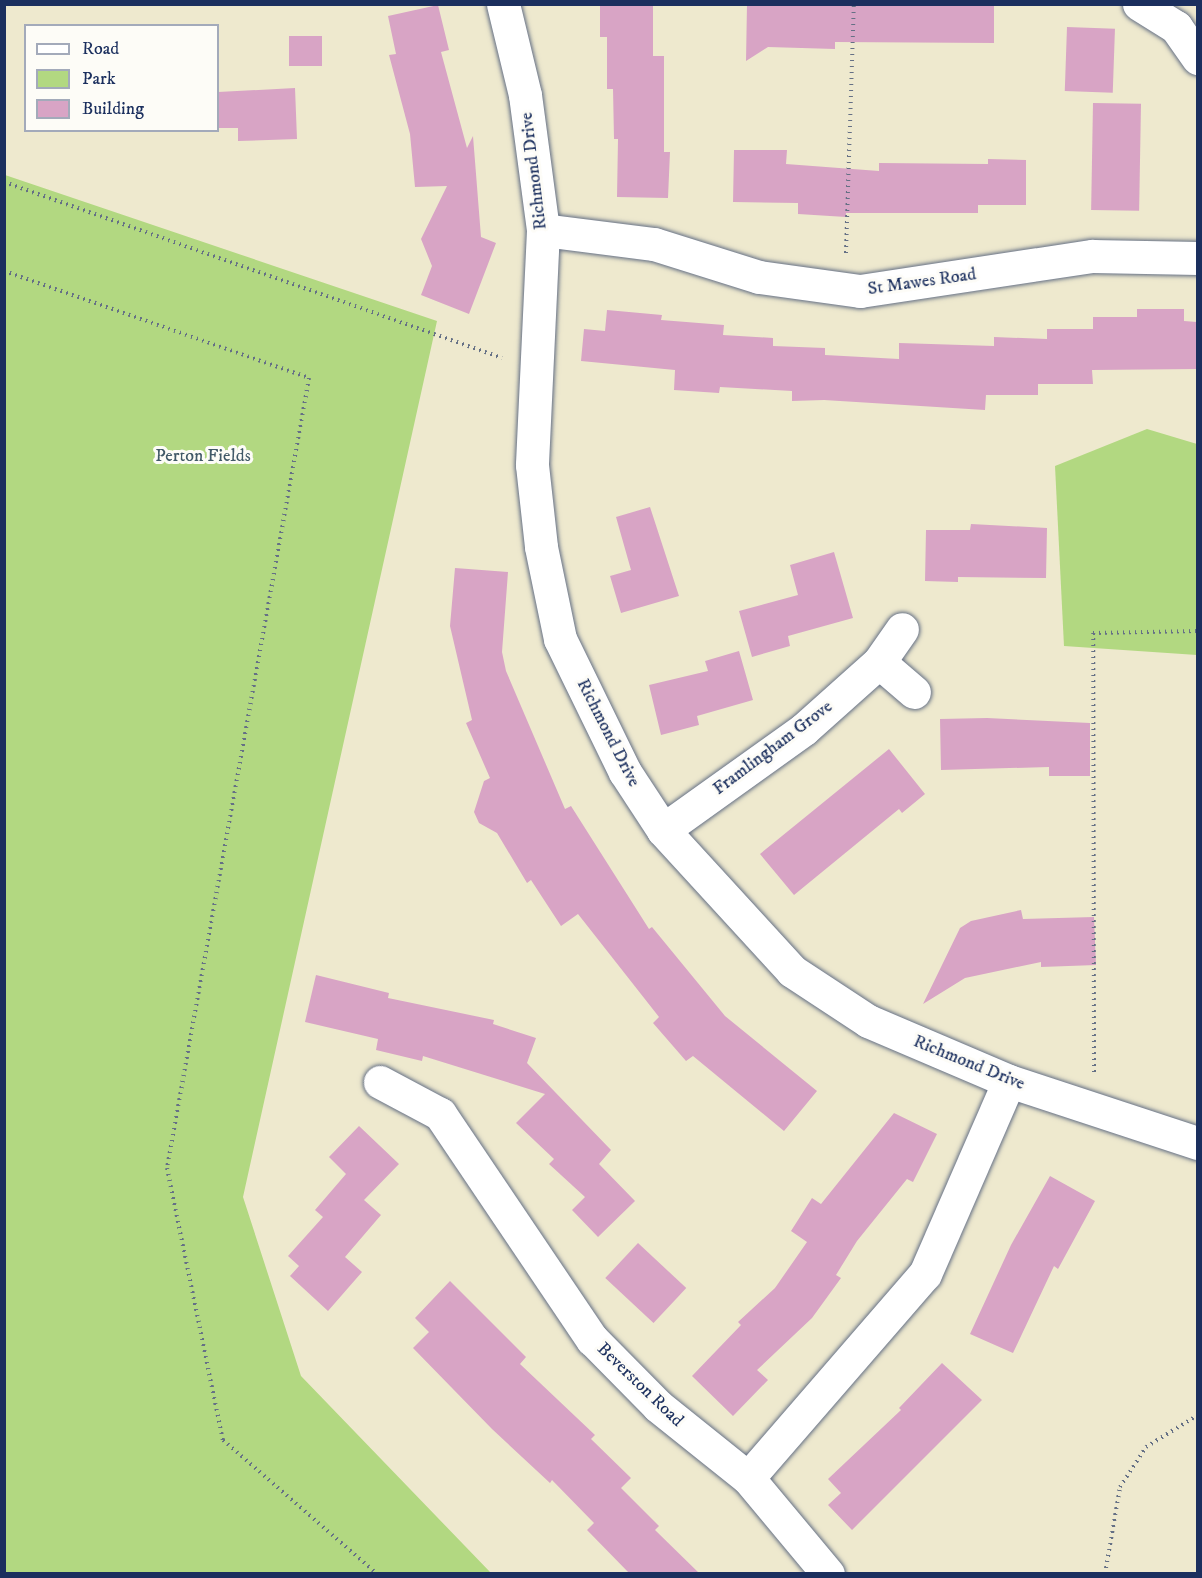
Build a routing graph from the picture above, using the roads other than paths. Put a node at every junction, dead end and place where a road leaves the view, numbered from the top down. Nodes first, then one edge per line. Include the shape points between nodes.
1 (503, 4) edge
2 (1138, 4) edge
3 (1197, 57) edge
4 (543, 230) junction
5 (1197, 258) edge
6 (902, 629) dead end
7 (879, 662) junction
8 (914, 692) dead end
9 (663, 830) junction
10 (1010, 1082) junction
11 (380, 1083) dead end
12 (1197, 1143) edge
13 (748, 1478) junction
14 (828, 1574) edge

1 - 4 street, Richmond Drive via 525,95
2 - 3 street via 1176,27
4 - 5 street, St Mawes Road via 654,244 759,277 860,291 1092,256
4 - 9 street, Richmond Drive via 532,465 541,547 561,639 625,772
6 - 7 street, Framlingham Grove
7 - 8 street
7 - 9 street, Framlingham Grove via 804,729
9 - 10 street, Richmond Drive via 792,971 868,1021
10 - 12 street, Richmond Drive
10 - 13 street via 925,1274
11 - 13 street, Beverston Road via 440,1114 592,1339 658,1406
13 - 14 street, Beverston Road

